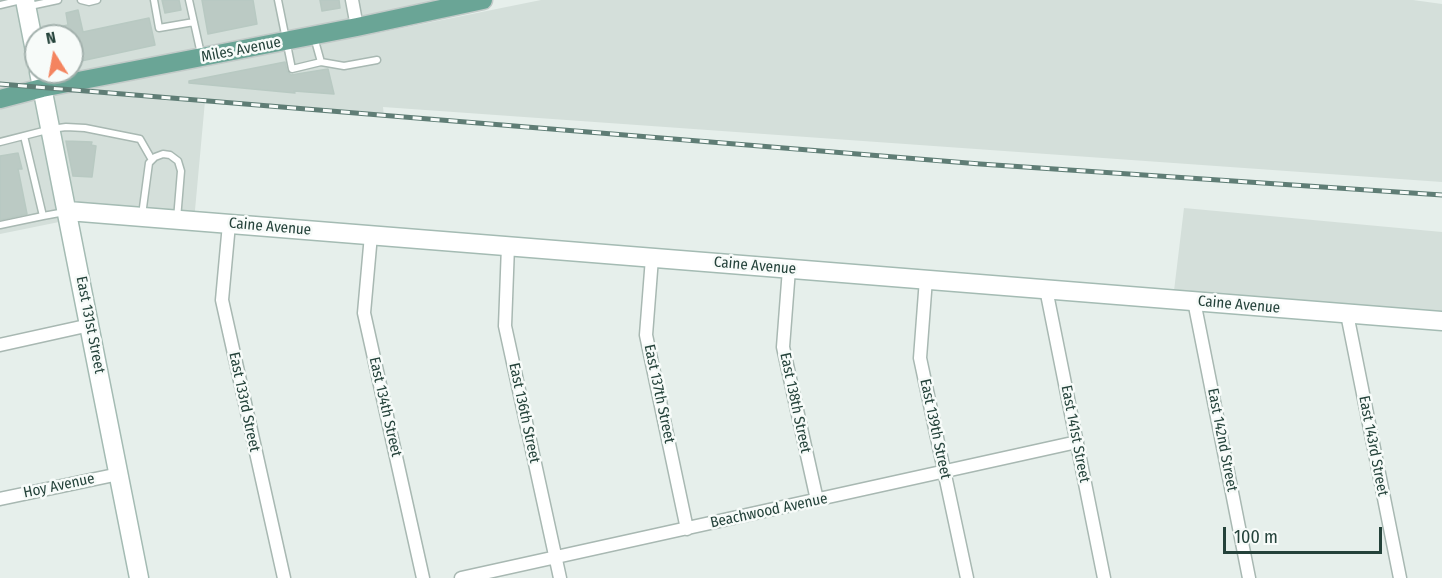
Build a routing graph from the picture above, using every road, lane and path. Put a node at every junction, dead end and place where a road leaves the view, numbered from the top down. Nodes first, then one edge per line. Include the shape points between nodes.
1 (58, 0) edge
2 (81, 0) edge
3 (97, 0) edge
4 (154, 0) edge
5 (189, 0) edge
6 (278, 0) edge
7 (352, 0) edge
8 (483, 0) edge
9 (24, 2) edge
10 (0, 5) edge
11 (194, 22) junction
12 (29, 24) edge
13 (357, 27) junction
14 (314, 35) junction
15 (286, 41) junction
16 (201, 57) junction
17 (377, 60) dead end
18 (321, 62) junction
19 (84, 74) edge
20 (32, 84) edge
21 (42, 84) edge
22 (0, 99) edge
23 (51, 129) junction
24 (24, 135) junction
25 (0, 142) edge
26 (152, 160) junction
27 (68, 211) junction
28 (43, 216) junction
29 (142, 217) junction
30 (177, 220) junction
31 (229, 224) junction
32 (0, 225) edge
33 (371, 235) junction
34 (508, 246) junction
35 (652, 258) junction
36 (789, 268) junction
37 (926, 279) junction
38 (1047, 289) junction
39 (1194, 301) junction
40 (1347, 314) junction
41 (1442, 321) edge
42 (90, 325) junction
43 (0, 345) edge
44 (1077, 442) junction
45 (945, 473) junction
46 (119, 474) junction
47 (0, 499) edge
48 (817, 500) junction
49 (687, 529) junction
50 (555, 557) junction
51 (140, 578) edge
52 (284, 578) edge
53 (423, 578) edge
54 (461, 578) edge
55 (560, 578) edge
56 (967, 578) edge
57 (1104, 578) edge
58 (1249, 578) edge
59 (1400, 578) edge

1 - 9 lane
2 - 3 lane
4 - 11 lane via 159,28
5 - 11 lane
6 - 15 lane
7 - 13 street
8 - 13 main road, Miles Avenue
9 - 10 lane
9 - 12 street
11 - 16 lane
13 - 14 main road, Miles Avenue
14 - 15 main road, Miles Avenue
14 - 18 lane
15 - 16 main road, Miles Avenue
15 - 18 lane via 292,69
16 - 19 main road, Miles Avenue
17 - 18 lane via 344,66
20 - 22 main road, Miles Avenue
21 - 23 street, East 131st Street
23 - 24 lane
23 - 26 lane via 85,128 132,136 140,139
23 - 27 street, East 131st Street
24 - 25 lane
24 - 28 lane
26 - 29 lane via 147,171
26 - 30 lane via 163,154 178,161 181,171
27 - 28 lane
27 - 29 street, Caine Avenue
27 - 42 street, East 131st Street
28 - 32 lane
29 - 30 street, Caine Avenue
30 - 31 street, Caine Avenue
31 - 33 street, Caine Avenue
31 - 52 street, East 133rd Street via 222,300
33 - 34 street, Caine Avenue
33 - 53 street, East 134th Street via 364,313
34 - 35 street, Caine Avenue
34 - 50 street, East 136th Street via 506,326
35 - 36 street, Caine Avenue
35 - 49 street, East 137th Street via 646,335
36 - 37 street, Caine Avenue
36 - 48 street, East 138th Street via 783,347
37 - 38 street, Caine Avenue
37 - 45 street, East 139th Street via 920,358
38 - 39 street, Caine Avenue
38 - 44 street, East 141st Street
39 - 40 street, Caine Avenue
39 - 58 street, East 142nd Street
40 - 41 street, Caine Avenue
40 - 59 street, East 143rd Street
42 - 43 street
42 - 46 street, East 131st Street
44 - 45 street, Beachwood Avenue
44 - 57 street, East 141st Street
45 - 48 street, Beachwood Avenue
45 - 56 street, East 139th Street
46 - 47 street, Hoy Avenue
46 - 51 street, East 131st Street
48 - 49 street, Beachwood Avenue
49 - 50 street, Beachwood Avenue
50 - 54 street, Beachwood Avenue
50 - 55 street, East 136th Street

